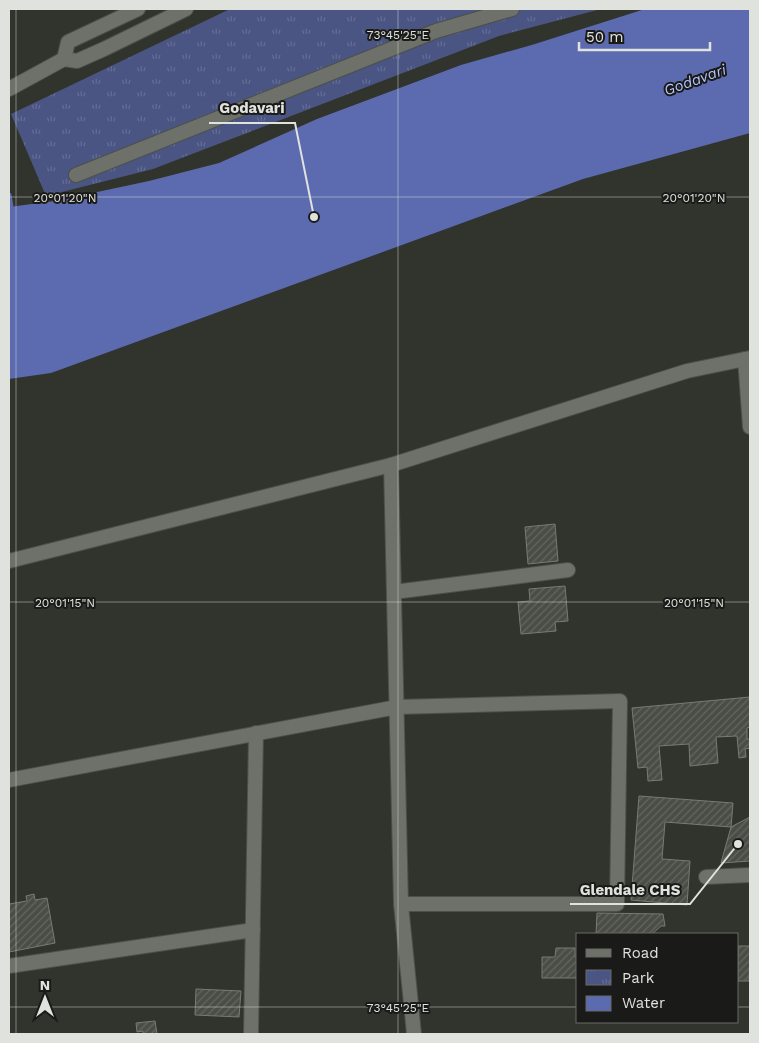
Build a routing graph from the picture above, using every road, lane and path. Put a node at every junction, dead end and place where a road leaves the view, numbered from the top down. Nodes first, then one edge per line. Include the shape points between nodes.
1 (138, 9) edge
2 (186, 9) edge
3 (512, 9) edge
4 (64, 59) junction
5 (9, 89) edge
6 (76, 175) dead end
7 (748, 359) edge
8 (750, 427) edge
9 (391, 465) junction
10 (9, 561) edge
11 (568, 570) dead end
12 (394, 592) junction
13 (397, 707) junction
14 (256, 733) junction
15 (9, 780) edge
16 (750, 875) edge
17 (706, 877) dead end
18 (401, 904) junction
19 (253, 930) junction
20 (9, 966) edge
21 (251, 1034) edge
22 (414, 1034) edge

1 - 4 street via 68,42
2 - 4 street via 104,50 78,60
3 - 6 street via 436,31
4 - 5 street
7 - 8 street
7 - 9 street via 687,371
9 - 10 street
9 - 12 street
11 - 12 street
12 - 13 street
13 - 14 street
13 - 18 street
13 - 18 street via 620,701 617,904
14 - 15 street
14 - 19 street
16 - 17 street
18 - 22 street
19 - 20 street
19 - 21 street

